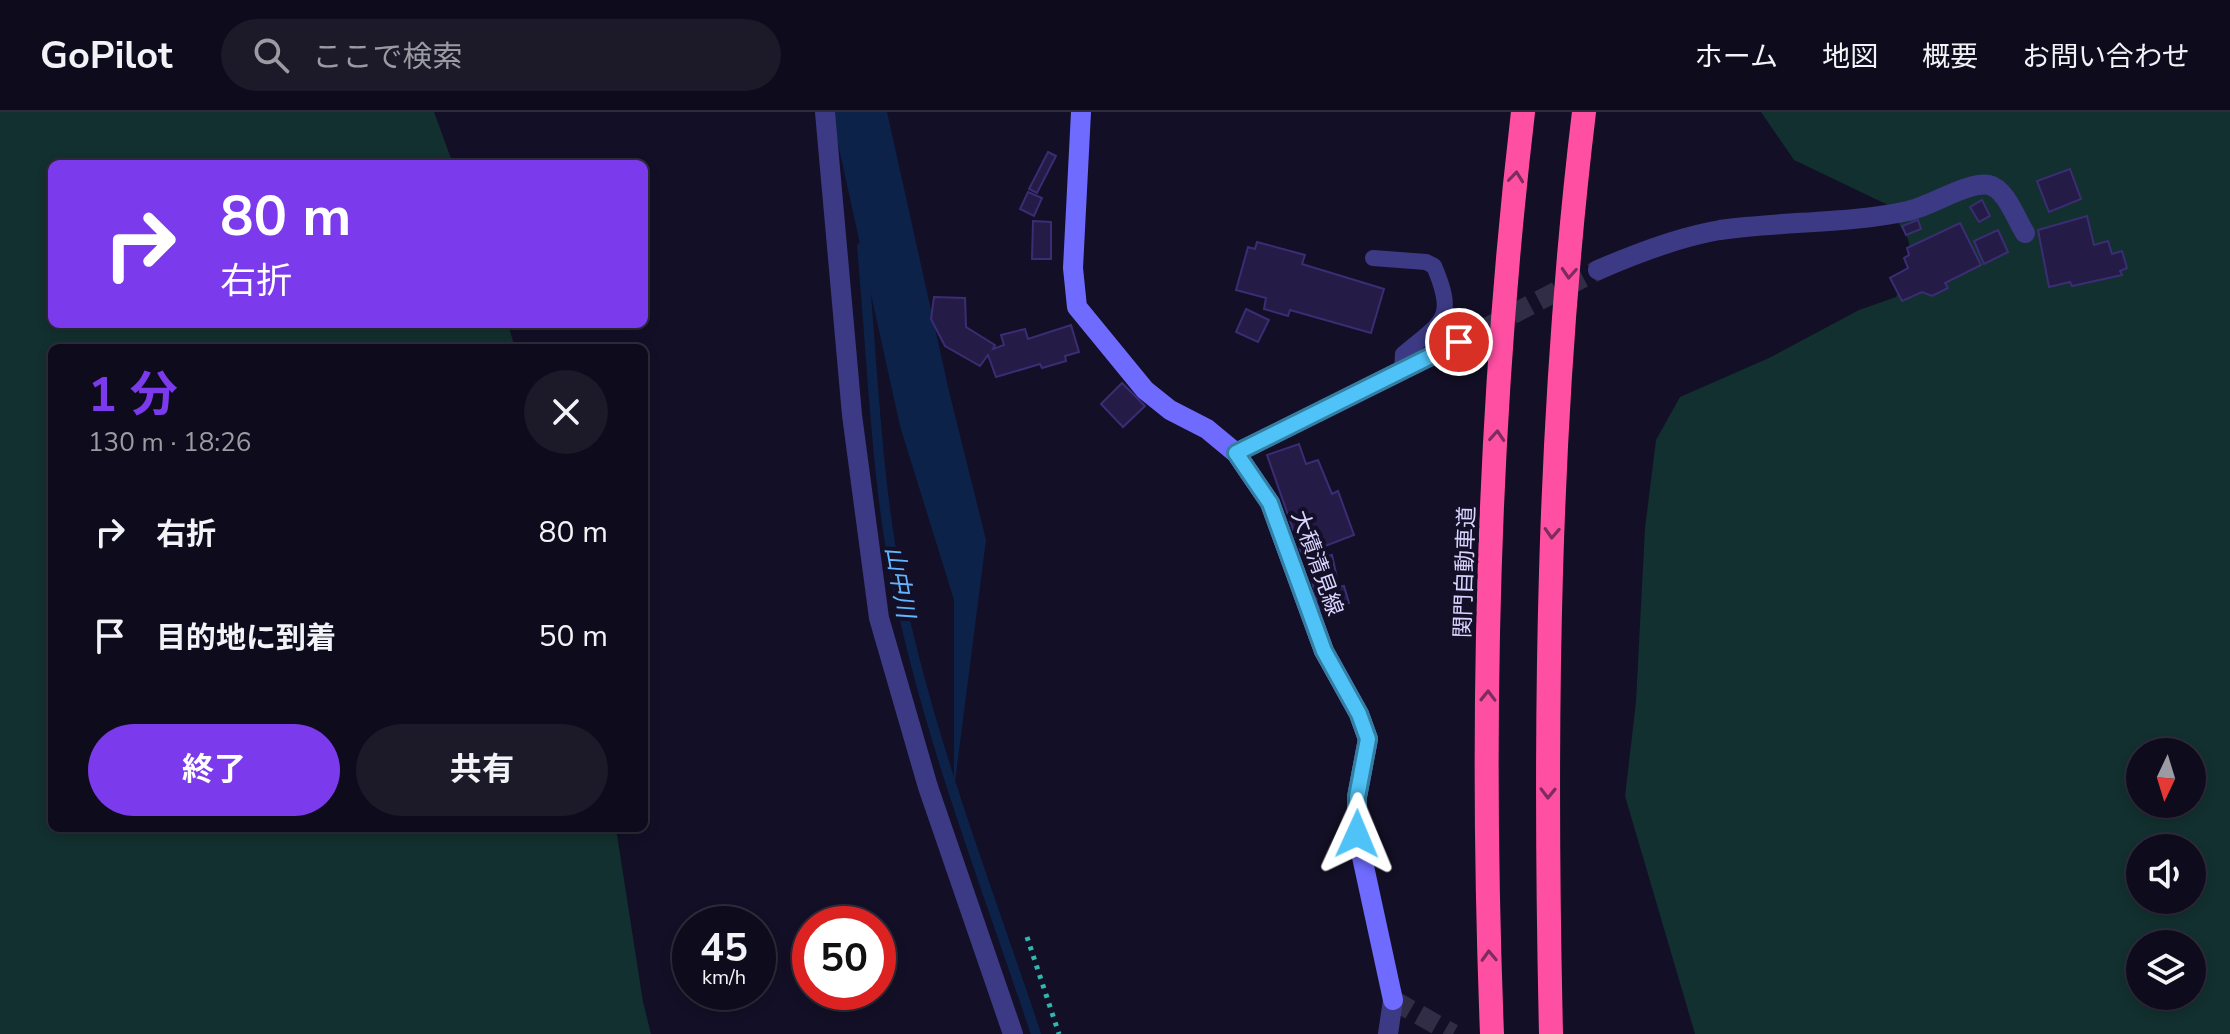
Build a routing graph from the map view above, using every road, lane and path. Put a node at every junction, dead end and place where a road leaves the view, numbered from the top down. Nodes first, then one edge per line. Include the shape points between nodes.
1 (825, 112) edge
2 (1081, 112) edge
3 (1523, 112) edge
4 (1584, 112) edge
5 (2025, 233) dead end
6 (1373, 258) dead end
7 (1598, 270) tunnel mouth
8 (1459, 342) tunnel mouth
9 (1402, 371) junction
10 (1236, 453) junction
11 (1027, 937) dead end
12 (1393, 1000) joint
13 (1013, 1034) edge
14 (1059, 1034) edge
15 (1388, 1034) edge
16 (1492, 1034) edge
17 (1551, 1034) edge

1 - 13 street via 852,415 879,618 928,787
2 - 10 main road, 大積清見線 via 1073,268 1077,307 1145,390
16 -> 3 highway, 関門自動車道 via 1485,846 1491,532
4 -> 17 highway via 1551,536
5 - 7 street via 1999,189 1972,186 1921,209 1873,219 1718,231 1647,249
6 - 9 lane via 1426,262 1434,266 1442,284 1441,326 1403,354
8 - 9 street
9 - 10 street
10 - 12 main road, 大積清見線 via 1270,503 1324,651 1368,739 1357,797 1357,834
11 - 14 path
12 - 15 street

